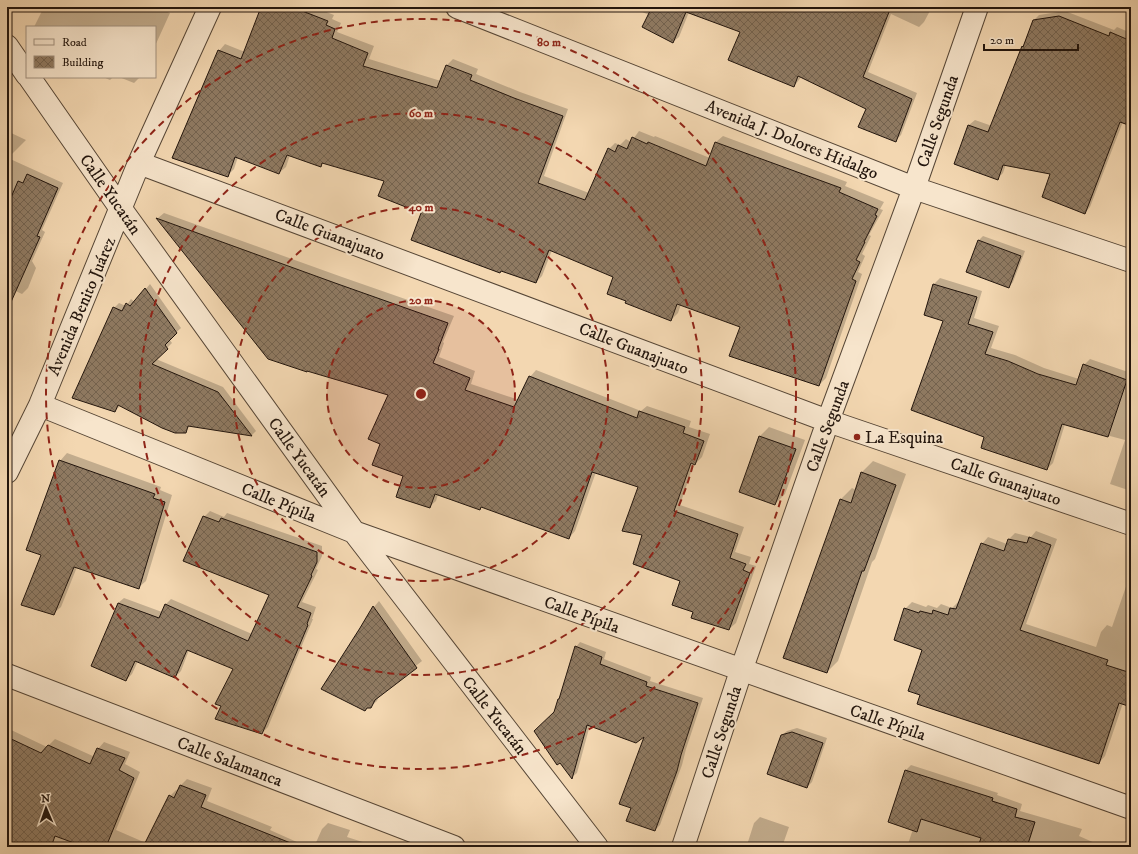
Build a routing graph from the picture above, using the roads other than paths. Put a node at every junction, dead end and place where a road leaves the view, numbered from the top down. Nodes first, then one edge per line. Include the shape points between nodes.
1 (210, 7) edge
2 (457, 7) edge
3 (977, 7) edge
4 (7, 46) edge
5 (26, 73) edge
6 (29, 78) edge
7 (140, 163) junction
8 (914, 188) junction
9 (121, 209) junction
10 (1131, 261) edge
11 (40, 405) junction
12 (828, 421) junction
13 (7, 472) edge
14 (1131, 524) edge
15 (354, 532) junction
16 (741, 670) junction
17 (7, 675) edge
18 (1131, 808) edge
19 (454, 847) edge
20 (597, 847) edge
21 (683, 847) edge

1 - 7 street, Avenida Benito Juárez
2 - 8 street, Avenida J. Dolores Hidalgo
3 - 8 street, Calle Segunda
4 - 5 street, Calle Yucatán
6 - 9 street, Calle Yucatán
7 - 9 street, Avenida Benito Juárez
7 - 12 street, Calle Guanajuato
8 - 10 street, Avenida J. Dolores Hidalgo
8 - 12 street, Calle Segunda
9 - 11 street, Avenida Benito Juárez
9 - 15 street, Calle Yucatán
11 - 13 street, Avenida Benito Juárez
11 - 15 street, Calle Pípila
12 - 14 street, Calle Guanajuato
12 - 16 street, Calle Segunda
15 - 16 street, Calle Pípila
15 - 20 street, Calle Yucatán
16 - 18 street, Calle Pípila
16 - 21 street, Calle Segunda
17 - 19 street, Calle Salamanca

